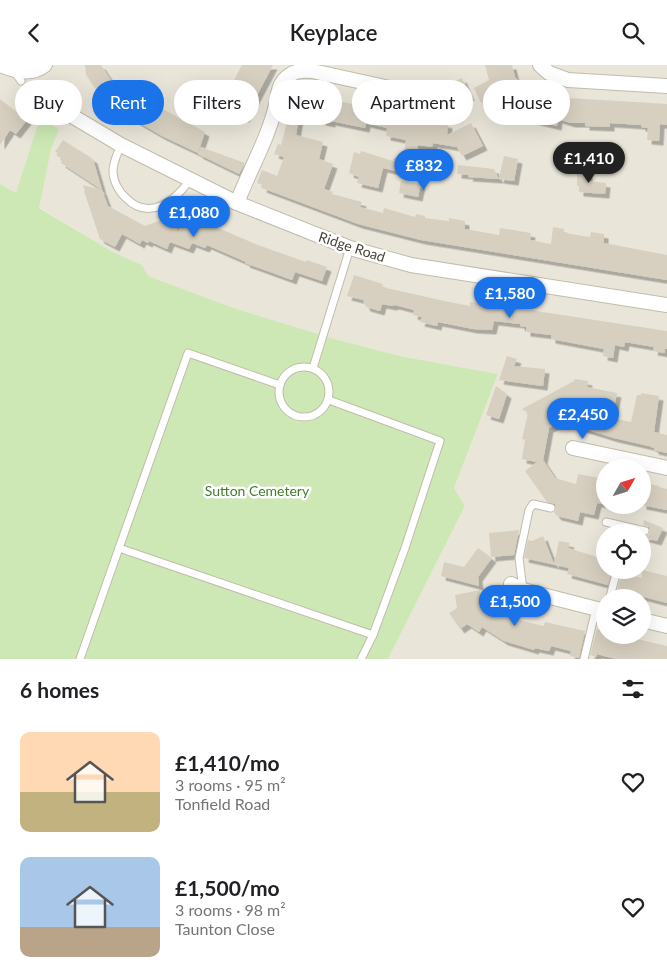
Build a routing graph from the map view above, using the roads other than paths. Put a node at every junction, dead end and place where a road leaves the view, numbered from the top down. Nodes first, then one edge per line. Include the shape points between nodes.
1 (0, 65) edge
2 (44, 65) edge
3 (540, 65) edge
4 (353, 80) edge
5 (667, 86) edge
6 (82, 122) edge
7 (121, 145) junction
8 (190, 180) junction
9 (237, 203) junction
10 (350, 248) junction
11 (667, 305) edge
12 (313, 368) junction
13 (280, 385) junction
14 (329, 400) junction
15 (574, 448) dead end
16 (667, 468) edge
17 (551, 508) dead end
18 (606, 522) dead end
19 (611, 524) edge
20 (119, 548) junction
21 (517, 587) joint
22 (596, 607) edge
23 (596, 615) edge
24 (651, 622) edge
25 (667, 626) edge
26 (373, 635) junction
27 (80, 659) edge
28 (361, 659) edge
29 (584, 659) edge

1 - 2 street via 18,76
3 - 5 street via 549,73 568,80
4 - 9 street via 299,70 283,81 272,119
6 - 7 street, Ridge Road
7 - 8 street, Ridge Road
7 - 8 lane via 113,172 121,194 130,203 142,209 152,209 173,199
8 - 9 street, Ridge Road
9 - 10 street, Ridge Road
10 - 11 street, Ridge Road via 411,265
10 - 12 lane
12 - 13 lane via 296,367 288,372
12 - 14 lane via 328,382
13 - 14 lane via 281,403 286,410 300,417 316,415
13 - 20 lane via 188,353
14 - 26 lane via 440,441
15 - 16 street
17 - 21 lane via 533,504 529,510 518,558
18 - 19 lane
20 - 26 lane
20 - 27 lane
21 - 22 street
23 - 29 lane
24 - 25 street
26 - 28 lane

